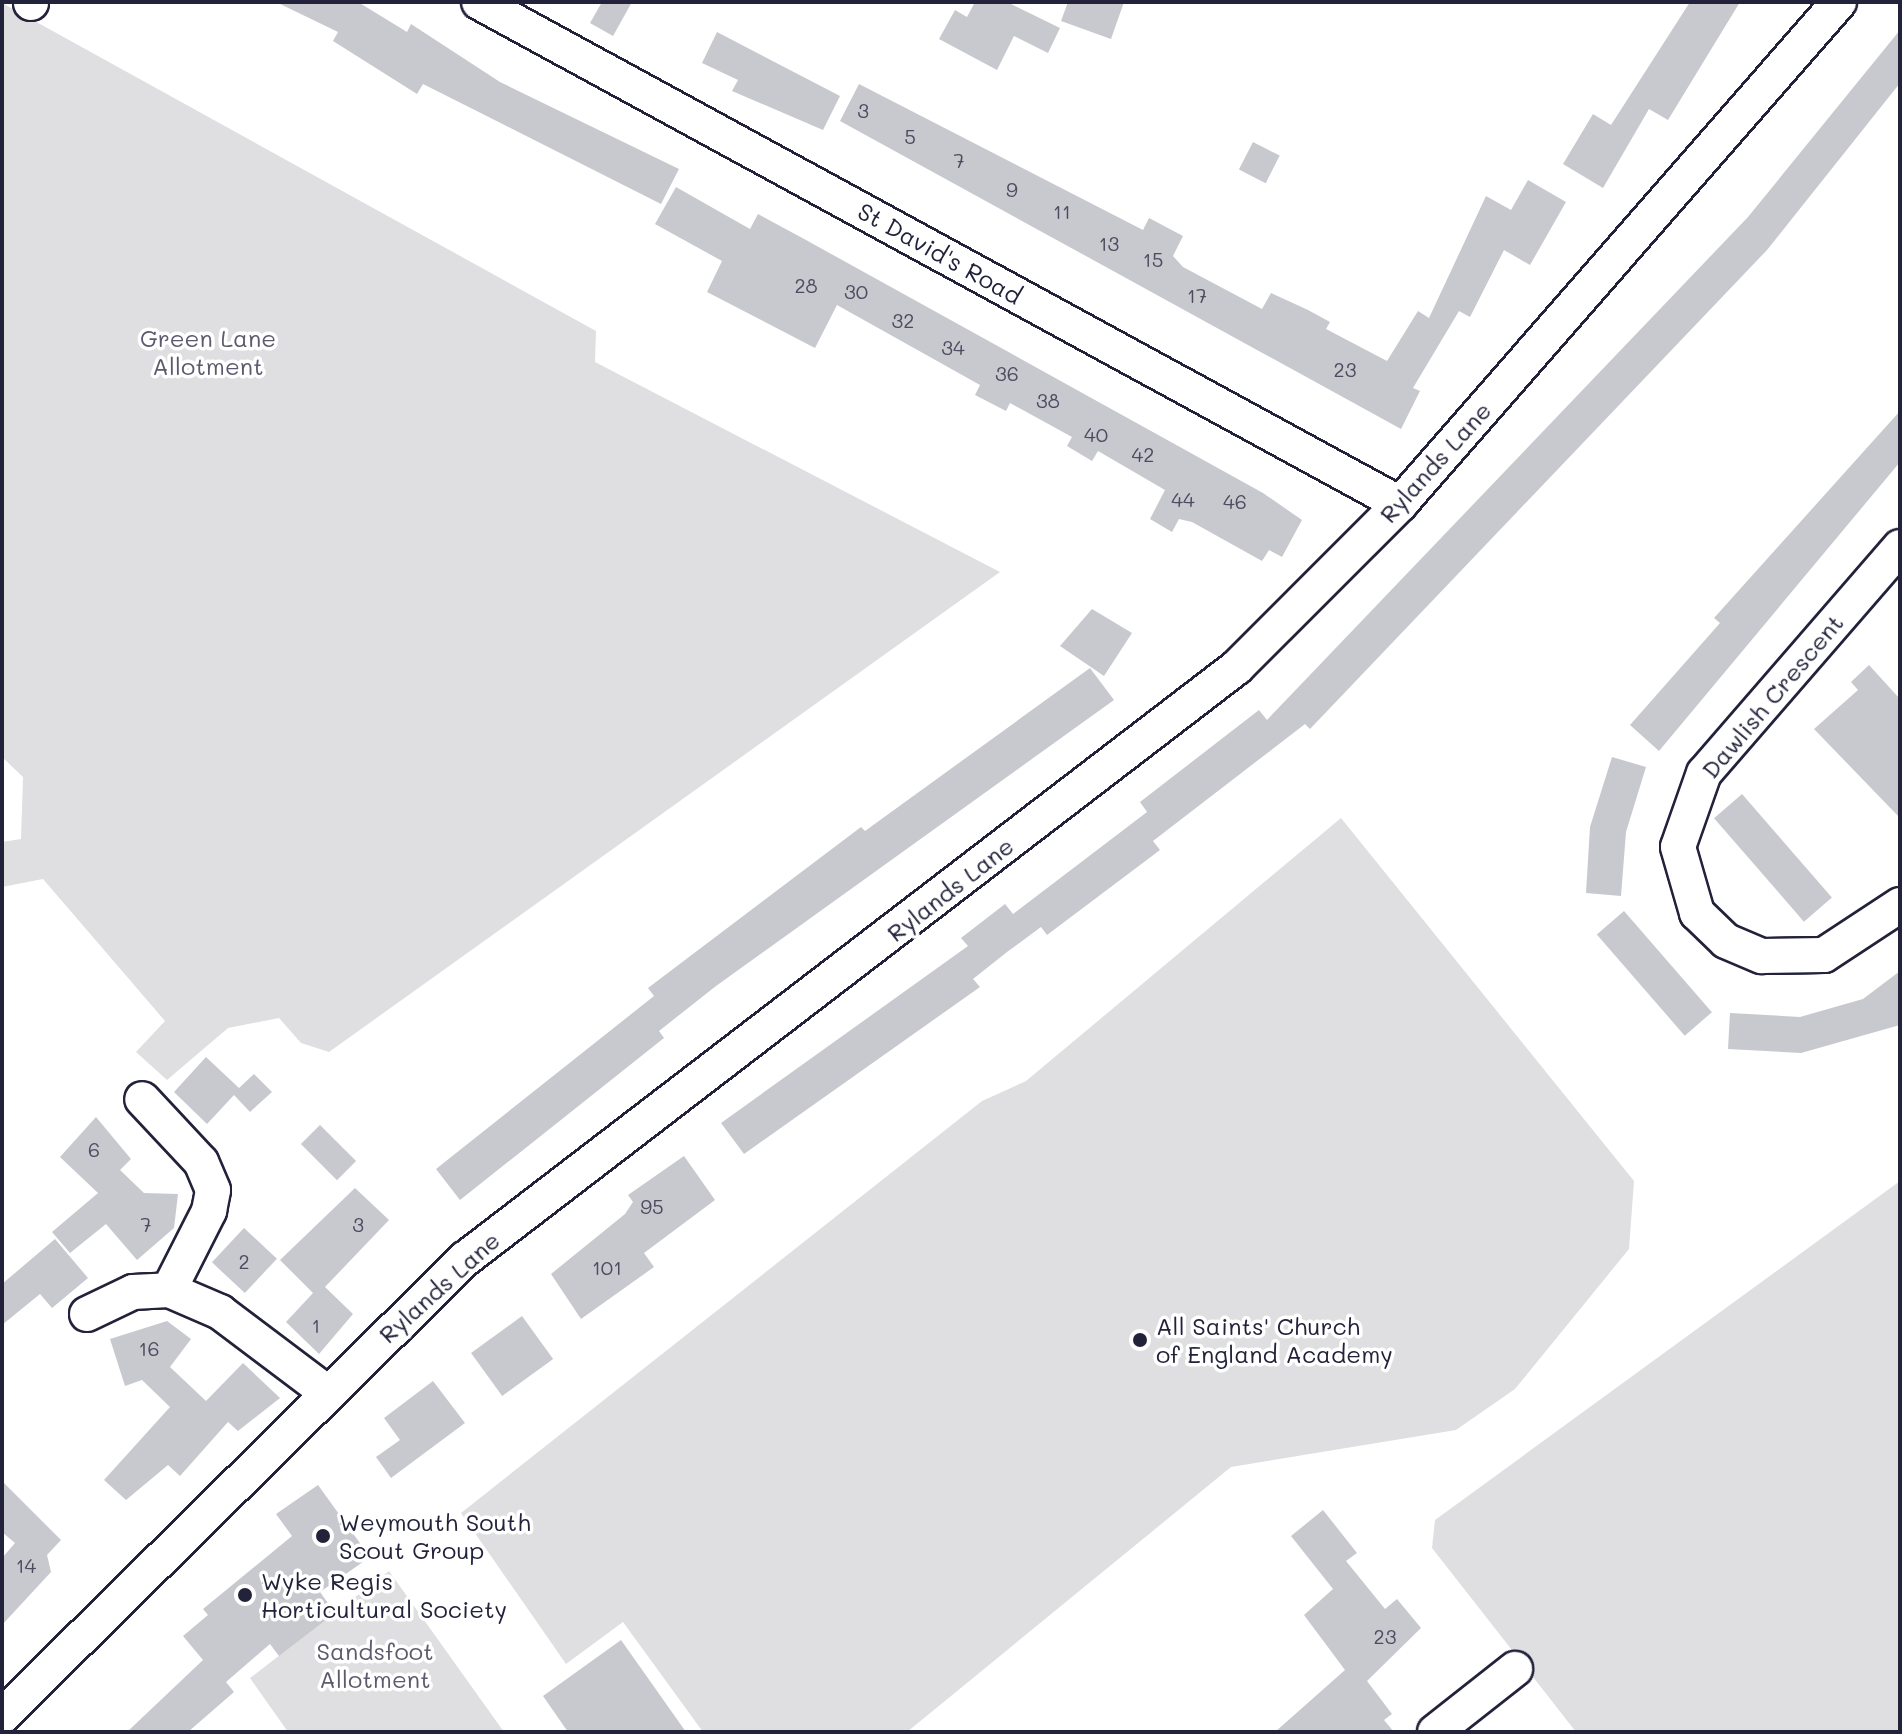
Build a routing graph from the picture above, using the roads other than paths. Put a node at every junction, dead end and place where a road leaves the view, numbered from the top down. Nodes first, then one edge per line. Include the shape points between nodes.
1 (479, 2) edge
2 (1839, 2) edge
3 (1400, 504) junction
4 (1900, 547) edge
5 (1900, 905) edge
6 (142, 1099) dead end
7 (169, 1290) junction
8 (87, 1314) dead end
9 (326, 1392) junction
10 (1515, 1669) dead end
11 (2, 1716) edge
12 (1435, 1732) edge

1 - 3 street, St David's Road
2 - 3 street, Rylands Lane
3 - 9 street, Rylands Lane via 1237,667 489,1240
4 - 5 street, Dawlish Crescent via 1704,773 1678,847 1697,913 1726,941 1762,956 1824,955
6 - 7 street via 201,1162 213,1190
7 - 8 street via 133,1292
7 - 9 street via 210,1305
9 - 11 street, Rylands Lane
10 - 12 street

